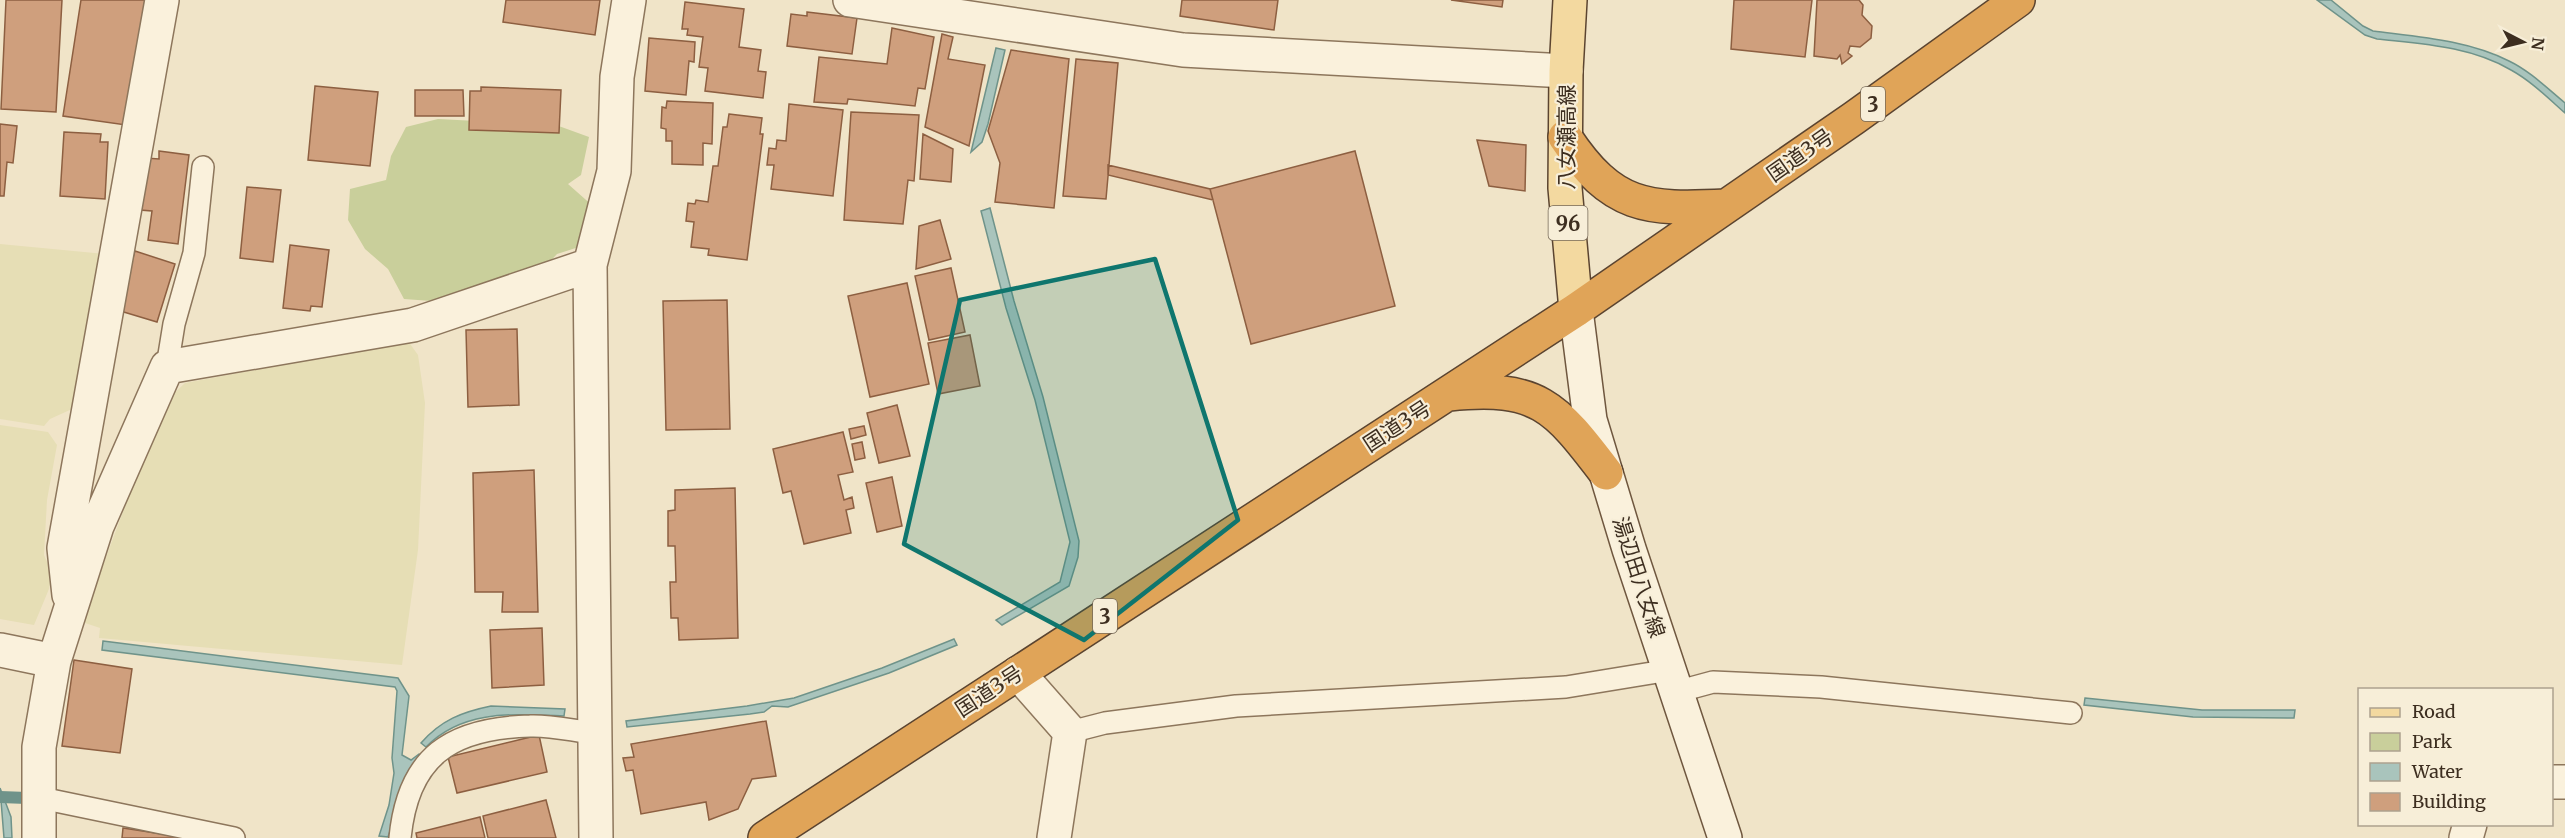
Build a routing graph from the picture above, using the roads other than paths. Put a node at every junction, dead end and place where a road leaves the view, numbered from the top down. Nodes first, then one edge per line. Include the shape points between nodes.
1 (162, 0) edge
2 (629, 0) edge
3 (850, 0) edge
4 (1570, 0) edge
5 (2019, 0) edge
6 (1566, 72) junction
7 (1565, 137) junction
8 (202, 167) dead end
9 (1726, 206) junction
10 (590, 265) junction
11 (1576, 310) junction
12 (167, 367) junction
13 (1446, 394) junction
14 (1606, 473) junction
15 (71, 610) junction
16 (0, 650) edge
17 (54, 660) junction
18 (1018, 673) junction
19 (1673, 681) junction
20 (2071, 713) dead end
21 (1070, 732) junction
22 (595, 733) junction
23 (40, 798) junction
24 (39, 838) edge
25 (234, 838) edge
26 (400, 838) edge
27 (596, 838) edge
28 (765, 838) edge
29 (1054, 838) edge
30 (1725, 838) edge

1 - 15 street via 64,548
2 - 10 street via 617,77 614,171
3 - 6 street via 1183,50
4 - 6 main road, 八女瀬高線 / 96
5 - 9 highway, 国道3号 / 3
6 - 7 main road, 八女瀬高線 / 96
7 - 9 highway via 1607,187 1631,200 1682,209
7 - 11 main road, 八女瀬高線 / 96 via 1565,188
8 - 12 lane via 194,253 174,324
9 - 11 highway, 国道3号 / 3
10 - 12 street via 413,324
10 - 22 street
11 - 13 highway, 国道3号 / 3
11 - 14 street, 湯辺田八女線 via 1590,420
12 - 15 street via 98,526
13 - 14 highway via 1484,390 1539,402 1558,414
13 - 18 highway, 国道3号 / 3
14 - 19 street, 湯辺田八女線
15 - 17 street
16 - 17 street
17 - 23 street via 39,747
18 - 21 street
18 - 28 highway, 国道3号 / 3
19 - 20 lane via 1821,687
19 - 21 lane via 1236,706 1105,723
19 - 30 street, 湯辺田八女線
21 - 29 street
22 - 26 lane via 532,726 488,729 452,741 429,758 410,788
22 - 27 street
23 - 24 street
23 - 25 lane

